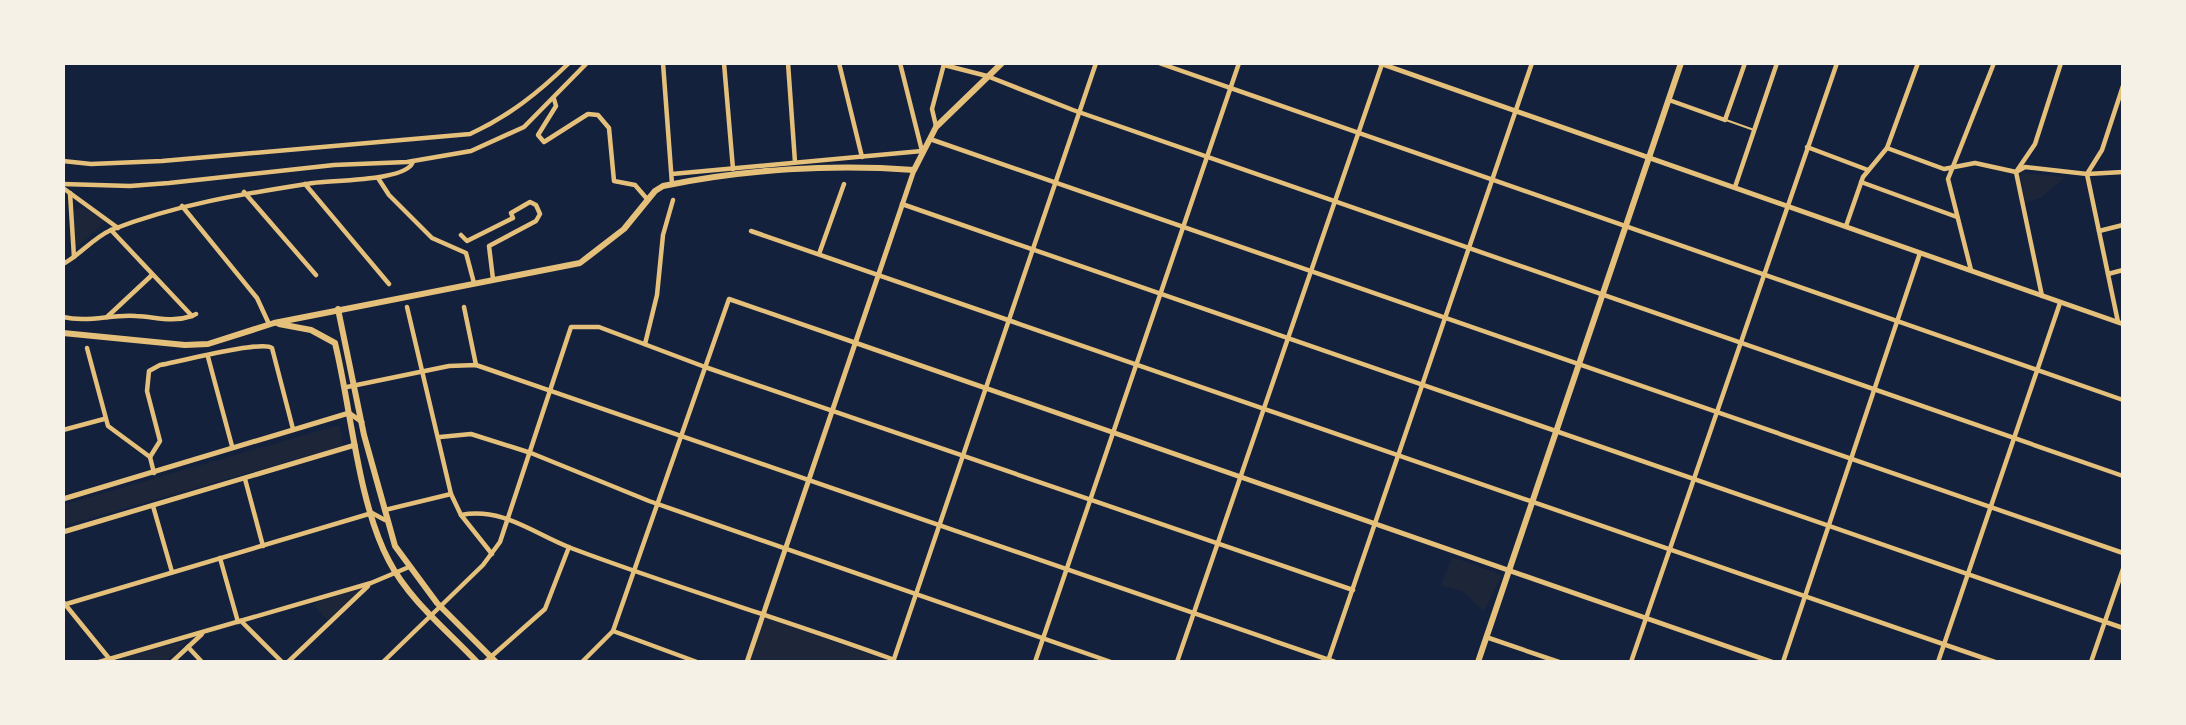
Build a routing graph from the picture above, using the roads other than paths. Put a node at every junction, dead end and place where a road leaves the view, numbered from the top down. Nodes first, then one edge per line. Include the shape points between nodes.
1 (569, 63) edge
2 (587, 63) edge
3 (663, 63) edge
4 (724, 63) edge
5 (788, 63) edge
6 (839, 63) edge
7 (900, 63) edge
8 (1002, 63) edge
9 (1096, 63) edge
10 (1159, 63) edge
11 (1239, 63) edge
12 (1381, 63) edge
13 (1532, 63) edge
14 (1681, 63) edge
15 (1745, 63) edge
16 (1777, 63) edge
17 (1837, 63) edge
18 (1918, 63) edge
19 (1994, 63) edge
20 (2061, 63) edge
21 (944, 64) edge
22 (987, 76) junction
23 (2123, 86) edge
24 (1229, 88) junction
25 (554, 99) junction
26 (1669, 100) junction
27 (1517, 111) junction
28 (1080, 112) junction
29 (1725, 120) junction
30 (936, 127) junction
31 (1754, 130) junction
32 (1358, 133) junction
33 (929, 139) junction
34 (1807, 148) junction
35 (1887, 148) junction
36 (922, 151) junction
37 (1206, 156) junction
38 (862, 157) junction
39 (1650, 157) junction
40 (63, 161) edge
41 (414, 162) junction
42 (795, 162) junction
43 (1951, 168) junction
44 (733, 169) junction
45 (914, 170) junction
46 (1869, 170) junction
47 (2015, 172) junction
48 (2123, 172) edge
49 (672, 174) junction
50 (2087, 174) junction
51 (378, 178) junction
52 (1493, 181) junction
53 (1861, 182) junction
54 (1056, 183) junction
55 (305, 184) junction
56 (672, 184) junction
57 (844, 184) dead end
58 (63, 186) edge
59 (1735, 187) junction
60 (70, 192) junction
61 (244, 192) junction
62 (648, 200) junction
63 (673, 200) dead end
64 (1335, 201) junction
65 (902, 204) junction
66 (182, 206) junction
67 (1787, 206) junction
68 (1957, 217) junction
69 (2123, 225) edge
70 (1183, 226) junction
71 (1846, 226) junction
72 (1626, 227) junction
73 (118, 228) junction
74 (111, 230) junction
75 (751, 231) dead end
76 (2099, 232) junction
77 (461, 235) dead end
78 (1470, 248) junction
79 (1033, 249) junction
80 (1920, 253) junction
81 (819, 254) junction
82 (74, 258) junction
83 (63, 264) edge
84 (2123, 270) edge
85 (1311, 271) junction
86 (1971, 271) junction
87 (2108, 274) junction
88 (152, 275) junction
89 (316, 275) dead end
90 (878, 275) junction
91 (1763, 275) junction
92 (493, 279) junction
93 (474, 283) junction
94 (388, 284) dead end
95 (1160, 293) junction
96 (1603, 295) junction
97 (2042, 296) junction
98 (2060, 303) junction
99 (407, 307) dead end
100 (464, 307) dead end
101 (338, 309) junction
102 (63, 317) edge
103 (106, 318) junction
104 (1446, 318) junction
105 (1009, 320) junction
106 (1897, 321) junction
107 (2120, 323) edge
108 (271, 324) junction
109 (63, 333) edge
110 (1288, 338) junction
111 (1740, 342) junction
112 (856, 343) junction
113 (645, 344) junction
114 (87, 348) dead end
115 (208, 357) junction
116 (1136, 364) junction
117 (1580, 364) junction
118 (476, 365) junction
119 (705, 367) junction
120 (2037, 370) junction
121 (422, 371) junction
122 (1423, 385) junction
123 (350, 387) junction
124 (550, 388) junction
125 (986, 388) junction
126 (1874, 389) junction
127 (2123, 400) edge
128 (1264, 409) junction
129 (833, 411) junction
130 (1716, 412) junction
131 (349, 413) junction
132 (104, 419) junction
133 (362, 422) junction
134 (293, 429) junction
135 (63, 430) edge
136 (1557, 431) junction
137 (1113, 432) junction
138 (681, 434) junction
139 (440, 437) junction
140 (2014, 438) junction
141 (355, 445) junction
142 (232, 446) junction
143 (531, 453) junction
144 (1399, 455) junction
145 (962, 456) junction
146 (150, 457) junction
147 (1851, 459) junction
148 (154, 473) junction
149 (1241, 476) junction
150 (2123, 476) edge
151 (245, 479) junction
152 (810, 479) junction
153 (1693, 479) junction
154 (451, 494) junction
155 (63, 499) edge
156 (1090, 500) junction
157 (1532, 502) junction
158 (656, 503) junction
159 (153, 506) junction
160 (1991, 507) junction
161 (384, 511) junction
162 (372, 513) junction
163 (461, 515) junction
164 (509, 519) junction
165 (386, 520) junction
166 (1376, 523) junction
167 (939, 524) junction
168 (1829, 526) junction
169 (63, 532) edge
170 (1218, 543) junction
171 (263, 545) junction
172 (569, 547) junction
173 (785, 549) junction
174 (1670, 549) junction
175 (2123, 553) edge
176 (492, 554) junction
177 (220, 558) junction
178 (409, 567) junction
179 (634, 569) junction
180 (1067, 569) junction
181 (1509, 569) junction
182 (2123, 569) edge
183 (172, 572) junction
184 (396, 572) junction
185 (1968, 574) junction
186 (371, 583) junction
187 (1353, 590) junction
188 (915, 594) junction
189 (1805, 596) junction
190 (64, 604) edge
191 (442, 607) junction
192 (762, 612) junction
193 (1194, 613) junction
194 (433, 615) junction
195 (1647, 616) junction
196 (240, 621) junction
197 (2105, 622) junction
198 (2123, 628) edge
199 (205, 631) junction
200 (613, 631) junction
201 (1486, 637) junction
202 (1043, 639) junction
203 (1944, 644) junction
204 (188, 647) junction
205 (684, 657) junction
206 (493, 659) edge
207 (111, 660) edge
208 (892, 660) edge
209 (1328, 661) edge
210 (99, 662) edge
211 (172, 662) edge
212 (202, 662) edge
213 (282, 662) edge
214 (288, 662) edge
215 (383, 662) edge
216 (477, 662) edge
217 (485, 662) edge
218 (582, 662) edge
219 (679, 662) edge
220 (697, 662) edge
221 (747, 662) edge
222 (1035, 662) edge
223 (1111, 662) edge
224 (1177, 662) edge
225 (1335, 662) edge
226 (1478, 662) edge
227 (1559, 662) edge
228 (1631, 662) edge
229 (1772, 662) edge
230 (1783, 662) edge
231 (1938, 662) edge
232 (1995, 662) edge
233 (2091, 662) edge

1 - 40 street via 523,105 470,134 162,161
2 - 25 street
3 - 49 street
4 - 44 street
5 - 42 street
6 - 38 street
7 - 36 street
8 - 22 main road
9 - 28 street
10 - 24 street
11 - 24 street
12 - 27 street
12 - 32 street
13 - 27 street
14 - 26 main road
15 - 29 street
16 - 31 street
17 - 34 street
18 - 35 street
19 - 43 street
20 - 47 street via 2035,144
21 - 22 street
21 - 30 street via 932,109
22 - 28 street
22 - 30 main road
23 - 50 street via 2102,150
24 - 32 street
24 - 37 street
25 - 41 street via 524,127 502,139
25 - 62 street via 556,106 538,135 544,142 588,114 598,115 609,128 614,181 635,185
26 - 29 street
26 - 39 main road
27 - 39 street
27 - 52 street
28 - 37 street
28 - 54 street
29 - 31 lane
30 - 33 main road
31 - 59 street
32 - 52 street
32 - 64 street
33 - 36 main road
33 - 54 street
34 - 46 street
34 - 67 street
35 - 43 street
35 - 46 street
36 - 38 street
36 - 45 main road
37 - 64 street
37 - 70 street
38 - 42 street
39 - 59 street
39 - 72 main road
41 - 51 street via 408,169
41 - 58 street via 334,165 130,186
42 - 44 street
43 - 47 street via 1975,163
43 - 68 street via 1948,179
44 - 49 street
45 - 56 main road via 862,166
45 - 65 street
46 - 53 street
47 - 50 street via 2025,167
47 - 97 street
48 - 50 street
49 - 56 street
50 - 76 street
51 - 55 street
51 - 93 street via 432,238 466,253
52 - 72 street
52 - 78 street
53 - 68 street
53 - 71 street
54 - 70 street
54 - 79 street
55 - 61 street
55 - 94 street
56 - 62 main road
57 - 81 street
58 - 60 street
59 - 67 street
60 - 73 street
60 - 82 street
61 - 66 street
61 - 89 street
62 - 92 main road via 624,229 580,263
63 - 113 street
64 - 78 street
64 - 85 street
65 - 79 street
65 - 90 street
66 - 73 street
66 - 108 street via 257,298
67 - 71 street
67 - 91 street
68 - 86 street
69 - 76 street
70 - 85 street
70 - 95 street
71 - 80 street
72 - 91 street
72 - 96 main road
73 - 74 street
74 - 82 street
74 - 88 street
75 - 81 street
76 - 87 street
77 - 92 street via 467,240 513,218 511,213 530,202 536,205 540,214 536,221 489,246
78 - 96 street
78 - 104 street
79 - 95 street
79 - 105 street
80 - 86 street
80 - 106 street
81 - 90 street
82 - 83 street
84 - 87 street
85 - 104 street
85 - 110 street
86 - 97 street
87 - 107 street
88 - 103 street
88 - 103 street via 194,315 174,322 137,316
90 - 105 street
90 - 112 street
91 - 106 street
91 - 111 street
92 - 93 main road
93 - 101 main road
95 - 110 street
95 - 116 street
96 - 111 street
96 - 117 main road
97 - 98 street
98 - 107 street
98 - 120 street
99 - 121 street
100 - 118 street
101 - 108 main road
101 - 123 main road
102 - 103 street
104 - 117 street
104 - 122 street
105 - 116 street
105 - 125 street
106 - 120 street
106 - 126 street
108 - 109 main road via 196,345
108 - 123 main road via 331,338
110 - 122 street
110 - 128 street
111 - 126 street
111 - 130 street
112 - 119 street via 729,299
112 - 125 street
112 - 129 street
113 - 119 street
113 - 124 street via 599,327 571,327
114 - 132 street
115 - 134 street via 260,345 272,348
115 - 142 street
115 - 146 street via 149,370 146,376 160,441
116 - 128 street
116 - 137 street
117 - 130 street
117 - 136 main road
118 - 121 street
118 - 124 street
119 - 129 street
119 - 138 street
120 - 127 street
120 - 140 street
121 - 123 street
121 - 139 street
122 - 136 street
122 - 144 street
123 - 131 main road
123 - 133 main road
124 - 138 street
124 - 143 street
125 - 137 street
125 - 145 street
126 - 140 street
126 - 147 street
128 - 144 street
128 - 149 street
129 - 145 street
129 - 152 street
130 - 147 street
130 - 153 street
131 - 133 street
131 - 134 street
131 - 141 main road
132 - 135 street
132 - 146 street via 113,431
133 - 161 main road
134 - 142 street
136 - 153 street
136 - 157 main road
137 - 149 street
137 - 156 street
138 - 152 street
138 - 158 street
139 - 143 street via 471,434
139 - 154 street
140 - 150 street
140 - 160 street
141 - 151 street
141 - 162 main road
142 - 148 street
143 - 158 street
143 - 164 street
144 - 157 street
144 - 166 street
145 - 156 street
145 - 167 street
146 - 148 street
147 - 160 street
147 - 168 street
148 - 155 street
149 - 166 street
149 - 170 street
151 - 159 street
151 - 171 street
152 - 167 street
152 - 173 street
153 - 168 street
153 - 174 street
154 - 161 street
154 - 163 street
156 - 170 street
156 - 180 street
157 - 174 street
157 - 181 main road
158 - 173 street
158 - 179 street
159 - 169 street
159 - 183 street
160 - 175 street
160 - 185 street
161 - 165 main road
162 - 165 street
162 - 171 street
162 - 184 main road
163 - 164 street
163 - 176 street
164 - 172 street
164 - 176 street
165 - 178 main road
166 - 181 street
166 - 187 street
167 - 180 street
167 - 188 street
168 - 185 street
168 - 189 street
170 - 187 street
170 - 193 street
171 - 177 street
172 - 179 street
172 - 206 street via 545,609
173 - 188 street
173 - 192 street
174 - 189 street
174 - 195 street
176 - 191 street
177 - 183 street
177 - 196 street
178 - 184 street
178 - 191 main road
179 - 192 street
179 - 200 street
180 - 193 street
180 - 202 street
181 - 195 street
181 - 201 main road
182 - 197 street
183 - 190 street
184 - 186 street
184 - 194 main road
185 - 197 street
185 - 203 street
186 - 196 street
186 - 214 street
187 - 209 street
188 - 202 street
188 - 208 street
189 - 203 street
189 - 230 street
190 - 207 street
191 - 194 street
191 - 206 main road
192 - 208 street
192 - 221 street
193 - 209 street
193 - 224 street
194 - 215 street
194 - 216 main road
195 - 228 street
195 - 229 street
196 - 199 street
196 - 213 street
197 - 198 street
197 - 233 street
199 - 204 street
199 - 207 street
200 - 205 street
200 - 218 street
201 - 226 main road
201 - 227 street
202 - 222 street
202 - 223 street
203 - 231 street
203 - 232 street
204 - 211 street
204 - 212 street
205 - 219 street
205 - 220 street
206 - 217 street
207 - 210 street
209 - 225 street

